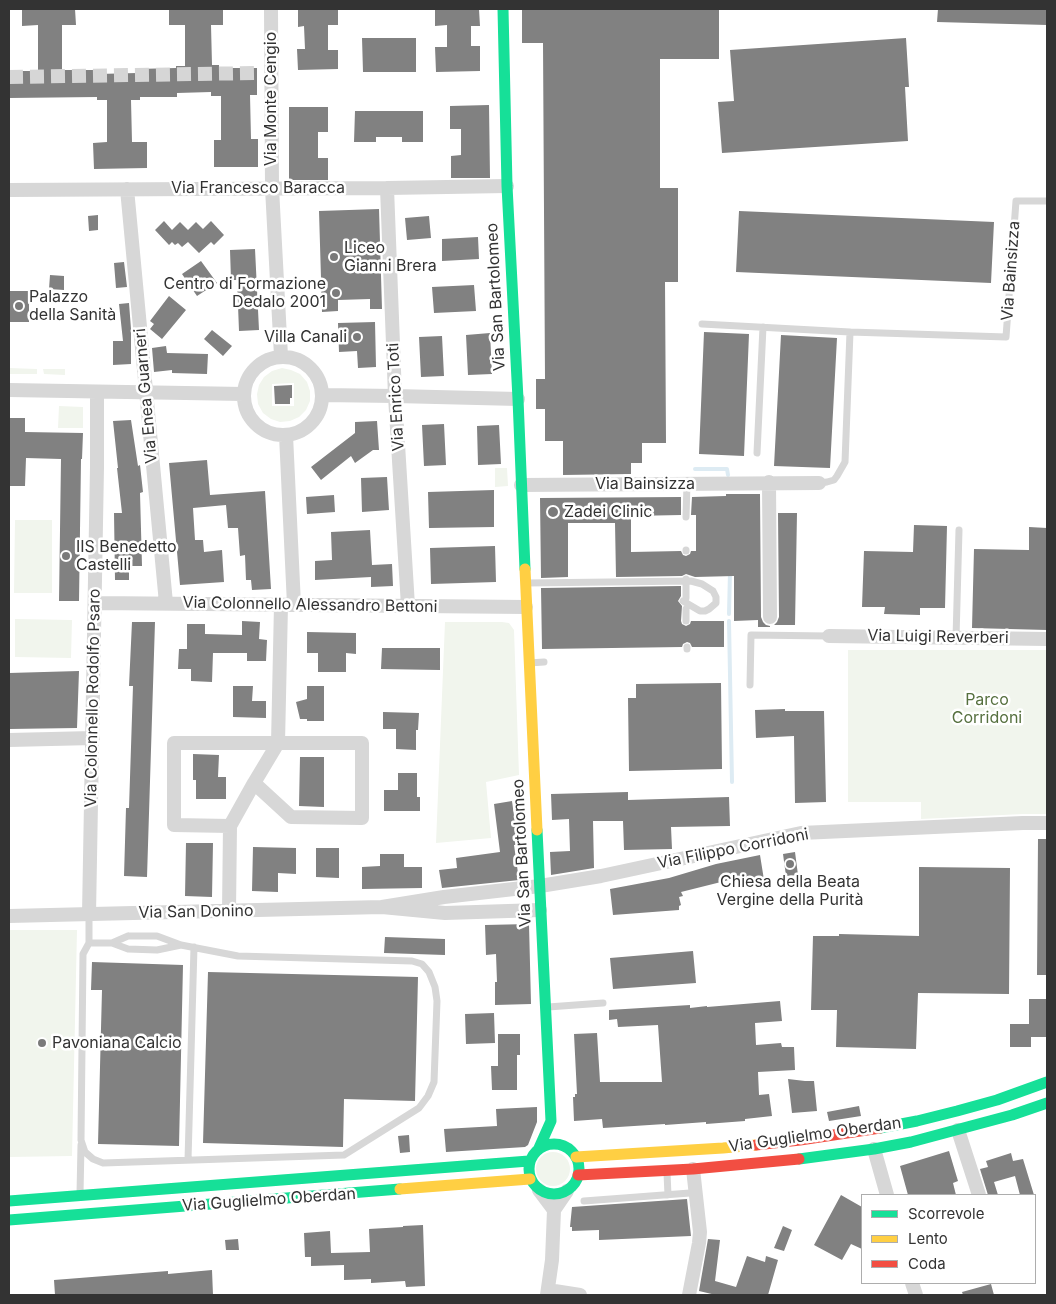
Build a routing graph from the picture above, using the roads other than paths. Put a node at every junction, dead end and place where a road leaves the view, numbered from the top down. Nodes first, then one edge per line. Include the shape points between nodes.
1 (271, 9) edge
2 (503, 9) edge
3 (506, 186) junction
4 (272, 188) junction
5 (387, 188) junction
6 (128, 189) junction
7 (9, 190) edge
8 (1047, 201) edge
9 (702, 324) dead end
10 (763, 327) junction
11 (850, 332) junction
12 (281, 356) junction
13 (9, 390) edge
14 (97, 392) junction
15 (146, 393) junction
16 (244, 394) junction
17 (322, 395) junction
18 (395, 396) junction
19 (518, 399) junction
20 (286, 434) junction
21 (757, 453) dead end
22 (769, 482) junction
23 (687, 483) junction
24 (819, 483) joint
25 (522, 484) junction
26 (686, 517) dead end
27 (959, 530) dead end
28 (686, 579) junction
29 (526, 583) junction
30 (95, 603) junction
31 (166, 603) junction
32 (287, 605) junction
33 (408, 606) junction
34 (526, 607) junction
35 (686, 610) dead end
36 (770, 617) dead end
37 (686, 621) dead end
38 (829, 636) joint
39 (956, 638) junction
40 (1047, 639) edge
41 (544, 662) dead end
42 (528, 663) junction
43 (750, 685) dead end
44 (93, 738) junction
45 (9, 740) edge
46 (278, 744) junction
47 (254, 783) junction
48 (1047, 823) edge
49 (230, 826) junction
50 (540, 886) junction
51 (382, 907) junction
52 (540, 910) junction
53 (229, 911) junction
54 (89, 914) junction
55 (9, 916) edge
56 (89, 943) junction
57 (112, 943) junction
58 (181, 945) junction
59 (194, 947) junction
60 (603, 1003) dead end
61 (545, 1008) junction
62 (1047, 1082) edge
63 (1047, 1092) edge
64 (996, 1100) junction
65 (1047, 1103) edge
66 (551, 1122) junction
67 (958, 1130) junction
68 (81, 1140) junction
69 (565, 1146) junction
70 (539, 1148) junction
71 (874, 1149) junction
72 (576, 1157) junction
73 (188, 1160) junction
74 (529, 1161) junction
75 (693, 1168) junction
76 (667, 1170) junction
77 (578, 1175) junction
78 (530, 1179) junction
79 (540, 1190) junction
80 (567, 1191) junction
81 (690, 1193) dead end
82 (887, 1194) edge
83 (979, 1194) edge
84 (80, 1195) junction
85 (668, 1195) junction
86 (9, 1201) edge
87 (584, 1202) dead end
88 (554, 1210) junction
89 (9, 1220) edge
90 (548, 1292) edge
91 (580, 1295) edge
92 (689, 1295) edge

1 - 4 street, Via Monte Cengio
2 - 3 main road, Via San Bartolomeo
3 - 5 street, Via Francesco Baracca
3 - 19 main road, Via San Bartolomeo
4 - 5 street, Via Francesco Baracca
4 - 6 street, Via Francesco Baracca
4 - 12 street, Via Monte Cengio
5 - 18 street, Via Enrico Toti
6 - 7 street, Via Francesco Baracca
6 - 15 street, Via Enea Guarneri
8 - 11 lane, Via Bainsizza via 1016,201 1006,337
9 - 10 lane, Via Bainsizza
10 - 11 lane, Via Bainsizza
10 - 21 lane
11 - 24 lane, Via Bainsizza via 845,462 834,480
12 - 16 street via 258,366 246,383
12 - 17 street via 303,362 311,368 321,385
13 - 14 street
14 - 15 street
14 - 30 street, Via Colonnello Rodolfo Psaro
15 - 16 street
15 - 31 street, Via Enea Guarneri
16 - 20 street via 246,407 261,428
17 - 18 street
17 - 20 street via 316,418 297,432
18 - 19 street
18 - 33 street, Via Enrico Toti
19 - 25 main road, Via San Bartolomeo
20 - 32 street
22 - 23 street, Via Bainsizza
22 - 24 street, Via Bainsizza
22 - 36 street
23 - 25 street, Via Bainsizza
23 - 26 lane
25 - 29 main road, Via San Bartolomeo
27 - 39 lane
28 - 28 lane via 713,591 716,603 700,611 684,600
28 - 29 lane
29 - 34 main road, Via San Bartolomeo
30 - 31 street, Via Colonnello Alessandro Bettoni
30 - 44 street, Via Colonnello Rodolfo Psaro
31 - 32 street, Via Colonnello Alessandro Bettoni
32 - 33 street, Via Colonnello Alessandro Bettoni
32 - 46 street
33 - 34 street, Via Colonnello Alessandro Bettoni
34 - 42 main road, Via San Bartolomeo
35 - 37 lane
38 - 39 street, Via Luigi Reverberi
38 - 43 lane via 751,635
39 - 40 street, Via Luigi Reverberi
41 - 42 lane
42 - 50 main road, Via San Bartolomeo
44 - 45 street
44 - 54 street, Via Colonnello Rodolfo Psaro
46 - 47 street
46 - 47 street via 362,743 362,818 291,817
46 - 49 street via 174,743 174,825
47 - 49 street
48 - 50 street, Via Filippo Corridoni via 801,833
49 - 53 street
50 - 51 street, Via San Donino
50 - 52 main road, Via San Bartolomeo
51 - 52 street, Via San Donino via 445,913
51 - 53 street, Via San Donino
52 - 61 main road, Via San Bartolomeo
53 - 54 street, Via San Donino
54 - 55 street, Via San Donino
54 - 56 lane
56 - 57 lane
56 - 68 lane via 83,954
57 - 58 lane via 128,949 157,950
57 - 58 lane via 128,936 156,936
58 - 59 lane
59 - 73 lane
59 - 73 lane via 238,956 412,961 422,964 435,987 436,1037 434,1082 419,1108 344,1155
60 - 61 lane
61 - 66 main road, Via San Bartolomeo
62 - 64 main road, Via Guglielmo Oberdan
63 - 64 main road via 1016,1100
64 - 72 main road, Via Guglielmo Oberdan via 917,1121 800,1140
65 - 67 main road, Via Guglielmo Oberdan
66 - 69 main road, Via San Bartolomeo
66 - 70 main road, Via San Bartolomeo
67 - 71 main road, Via Guglielmo Oberdan
67 - 83 street
68 - 73 lane via 85,1152 103,1163
68 - 84 lane
69 - 70 main road via 552,1143
69 - 72 main road
70 - 74 main road
71 - 75 main road, Via Guglielmo Oberdan via 804,1159
71 - 82 street
72 - 77 main road
74 - 78 main road
74 - 84 main road, Via Guglielmo Oberdan
75 - 76 main road, Via Guglielmo Oberdan
75 - 92 street via 700,1232
76 - 77 main road, Via Guglielmo Oberdan
76 - 85 lane
77 - 80 main road
78 - 79 main road
78 - 89 main road, Via Guglielmo Oberdan
79 - 80 main road via 553,1194
79 - 88 street
80 - 88 street
81 - 85 lane
84 - 86 main road, Via Guglielmo Oberdan
85 - 87 lane
88 - 90 street
90 - 91 street

